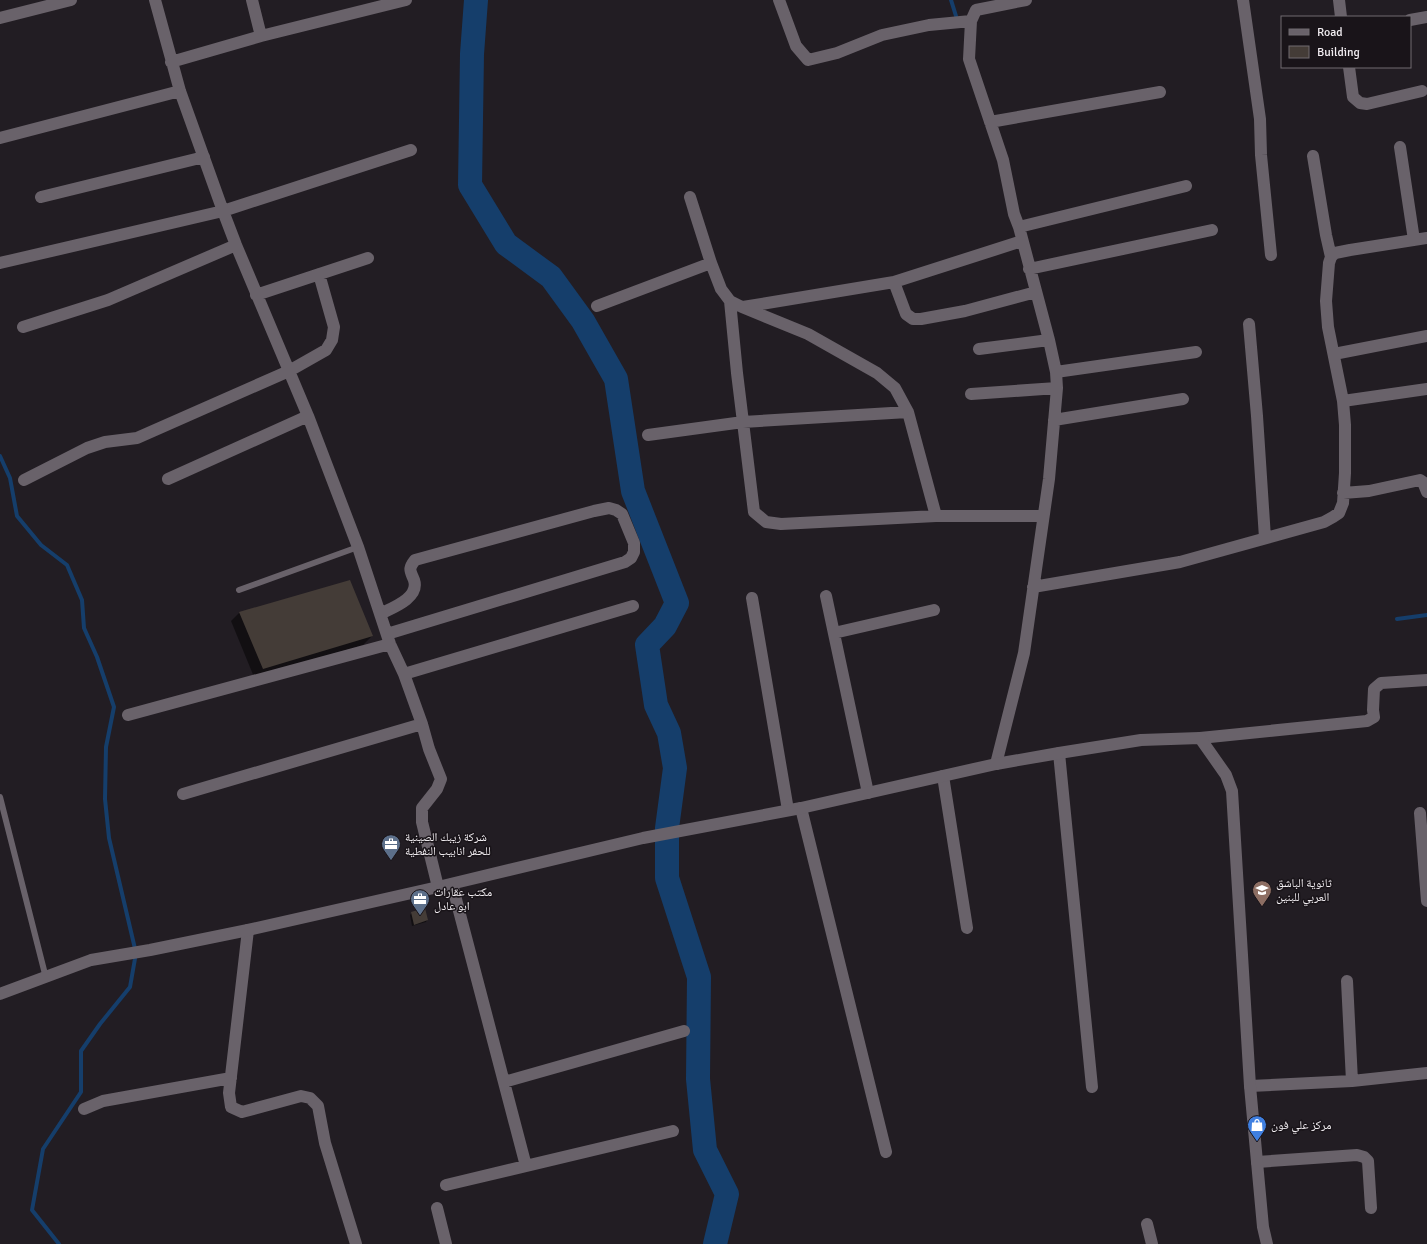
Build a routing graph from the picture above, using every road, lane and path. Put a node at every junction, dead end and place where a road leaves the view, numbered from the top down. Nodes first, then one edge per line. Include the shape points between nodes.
1 (71, 0) edge
2 (155, 0) edge
3 (252, 0) edge
4 (406, 0) edge
5 (779, 0) edge
6 (1026, 0) edge
7 (1243, 0) edge
8 (1339, 0) edge
9 (1341, 16) edge
10 (1427, 17) edge
11 (0, 18) edge
12 (1411, 20) edge
13 (971, 21) junction
14 (261, 36) junction
15 (172, 62) junction
16 (1349, 68) edge
17 (1422, 90) dead end
18 (180, 91) junction
19 (1160, 92) dead end
20 (990, 122) junction
21 (0, 138) edge
22 (1400, 147) dead end
23 (411, 150) dead end
24 (1313, 156) dead end
25 (204, 158) junction
26 (1186, 186) dead end
27 (41, 197) dead end
28 (690, 197) dead end
29 (223, 211) junction
30 (1019, 227) junction
31 (1212, 230) dead end
32 (1427, 238) edge
33 (1414, 240) junction
34 (1022, 242) junction
35 (236, 245) junction
36 (1271, 255) dead end
37 (1331, 257) junction
38 (368, 258) dead end
39 (0, 263) edge
40 (711, 263) junction
41 (1029, 269) junction
42 (319, 274) junction
43 (894, 282) junction
44 (1036, 292) junction
45 (256, 295) junction
46 (730, 300) junction
47 (597, 306) dead end
48 (742, 308) junction
49 (1249, 324) dead end
50 (23, 327) dead end
51 (1427, 336) edge
52 (1049, 340) junction
53 (979, 349) dead end
54 (1196, 352) dead end
55 (1334, 354) junction
56 (289, 371) junction
57 (1056, 372) junction
58 (1057, 388) junction
59 (1427, 389) edge
60 (971, 394) dead end
61 (1183, 399) dead end
62 (1343, 401) junction
63 (908, 412) junction
64 (308, 416) junction
65 (1054, 420) junction
66 (742, 422) junction
67 (648, 435) dead end
68 (24, 480) dead end
69 (168, 480) dead end
70 (1425, 480) edge
71 (1427, 492) edge
72 (1344, 493) junction
73 (936, 516) junction
74 (1043, 516) junction
75 (1265, 538) junction
76 (358, 547) junction
77 (1033, 587) junction
78 (239, 590) dead end
79 (826, 596) dead end
80 (752, 598) dead end
81 (634, 606) dead end
82 (934, 610) dead end
83 (380, 614) junction
84 (834, 633) junction
85 (389, 639) junction
86 (404, 674) junction
87 (1427, 680) edge
88 (128, 715) dead end
89 (422, 724) junction
90 (1200, 738) junction
91 (1059, 753) junction
92 (996, 764) junction
93 (943, 776) junction
94 (868, 793) junction
95 (183, 794) dead end
96 (0, 797) edge
97 (801, 808) junction
98 (788, 810) junction
99 (1420, 813) dead end
100 (452, 884) junction
101 (438, 887) junction
102 (1427, 901) edge
103 (967, 928) dead end
104 (248, 930) junction
105 (46, 978) junction
106 (1347, 981) dead end
107 (0, 994) edge
108 (684, 1031) dead end
109 (1427, 1073) edge
110 (231, 1078) junction
111 (1352, 1081) junction
112 (504, 1082) junction
113 (1250, 1086) junction
114 (1092, 1087) dead end
115 (84, 1109) dead end
116 (673, 1131) dead end
117 (886, 1152) dead end
118 (1257, 1162) junction
119 (526, 1166) junction
120 (446, 1185) dead end
121 (437, 1208) dead end
122 (1371, 1208) dead end
123 (1146, 1224) dead end
124 (356, 1244) edge
125 (446, 1244) edge
126 (1152, 1244) edge
127 (1267, 1244) edge

1 - 11 street
2 - 15 street
3 - 14 street
4 - 14 street
5 - 13 street via 796,46 808,60 837,53 882,35 929,25
6 - 13 street via 976,10
7 - 36 street via 1260,119
8 - 9 street
10 - 12 street
13 - 20 street via 969,59
14 - 15 street
15 - 18 street
16 - 17 street via 1353,96 1360,103 1367,104
18 - 21 street
18 - 25 street
19 - 20 street
20 - 30 street via 1003,160
22 - 33 street
23 - 29 street
24 - 37 street
25 - 27 street
25 - 29 street
26 - 30 street
28 - 40 street
29 - 35 street
29 - 39 street
30 - 34 street
31 - 41 street
32 - 33 street
33 - 37 street via 1335,253
34 - 41 street
34 - 43 street
35 - 45 street
35 - 50 street via 108,300
37 - 55 street via 1326,301
38 - 42 street
40 - 46 street via 721,289
40 - 47 street
41 - 44 street
42 - 45 street
42 - 56 street via 334,327 332,340 326,350
43 - 44 street via 906,314 912,319 965,311
43 - 48 street
44 - 52 street
45 - 56 street
46 - 48 street
46 - 66 street
48 - 63 street via 808,334 877,373 895,388
49 - 75 street
51 - 55 street
52 - 53 street
52 - 57 street
54 - 57 street
55 - 62 street
56 - 64 street
56 - 68 street via 137,438 105,442 87,448
57 - 58 street
58 - 60 street
58 - 65 street
59 - 62 street
61 - 65 street
62 - 72 street
63 - 66 street
63 - 73 street
64 - 69 street
64 - 76 street
65 - 74 street
66 - 67 street
66 - 73 street via 754,512 766,522 781,524
70 - 71 street
70 - 72 street
72 - 75 street via 1339,513 1334,517
73 - 74 street
74 - 77 street
75 - 77 street via 1180,562
76 - 78 lane
76 - 83 street
77 - 92 street via 1024,653
79 - 84 street
80 - 98 street
81 - 86 street
82 - 84 street
83 - 85 street
83 - 85 street via 404,602 411,595 415,588 410,572 415,560 608,508 622,514 634,543 634,552 625,562
84 - 94 street
85 - 86 street
85 - 88 street
86 - 89 street
87 - 90 street via 1381,683 1374,690 1374,717 1368,721
89 - 95 street
89 - 101 street via 441,779 437,789 422,808 422,822
90 - 91 street via 1141,740
90 - 113 street via 1226,775 1232,791
91 - 92 street
91 - 114 street
92 - 93 street
93 - 94 street
93 - 103 street
94 - 97 street
96 - 105 lane
97 - 98 street
97 - 117 street
98 - 100 street via 643,838
99 - 102 street
100 - 101 street
100 - 112 street
101 - 104 street
104 - 105 street via 92,960
104 - 110 street
105 - 107 street
106 - 111 street
108 - 112 street
109 - 111 street
110 - 115 street via 103,1101
110 - 124 street via 231,1107 242,1112 301,1096 310,1098 318,1106 325,1143
111 - 113 street
112 - 119 street
113 - 118 street
116 - 119 street
118 - 122 street via 1357,1155 1364,1157 1368,1161
118 - 127 street
119 - 120 street
121 - 125 street
123 - 126 street

